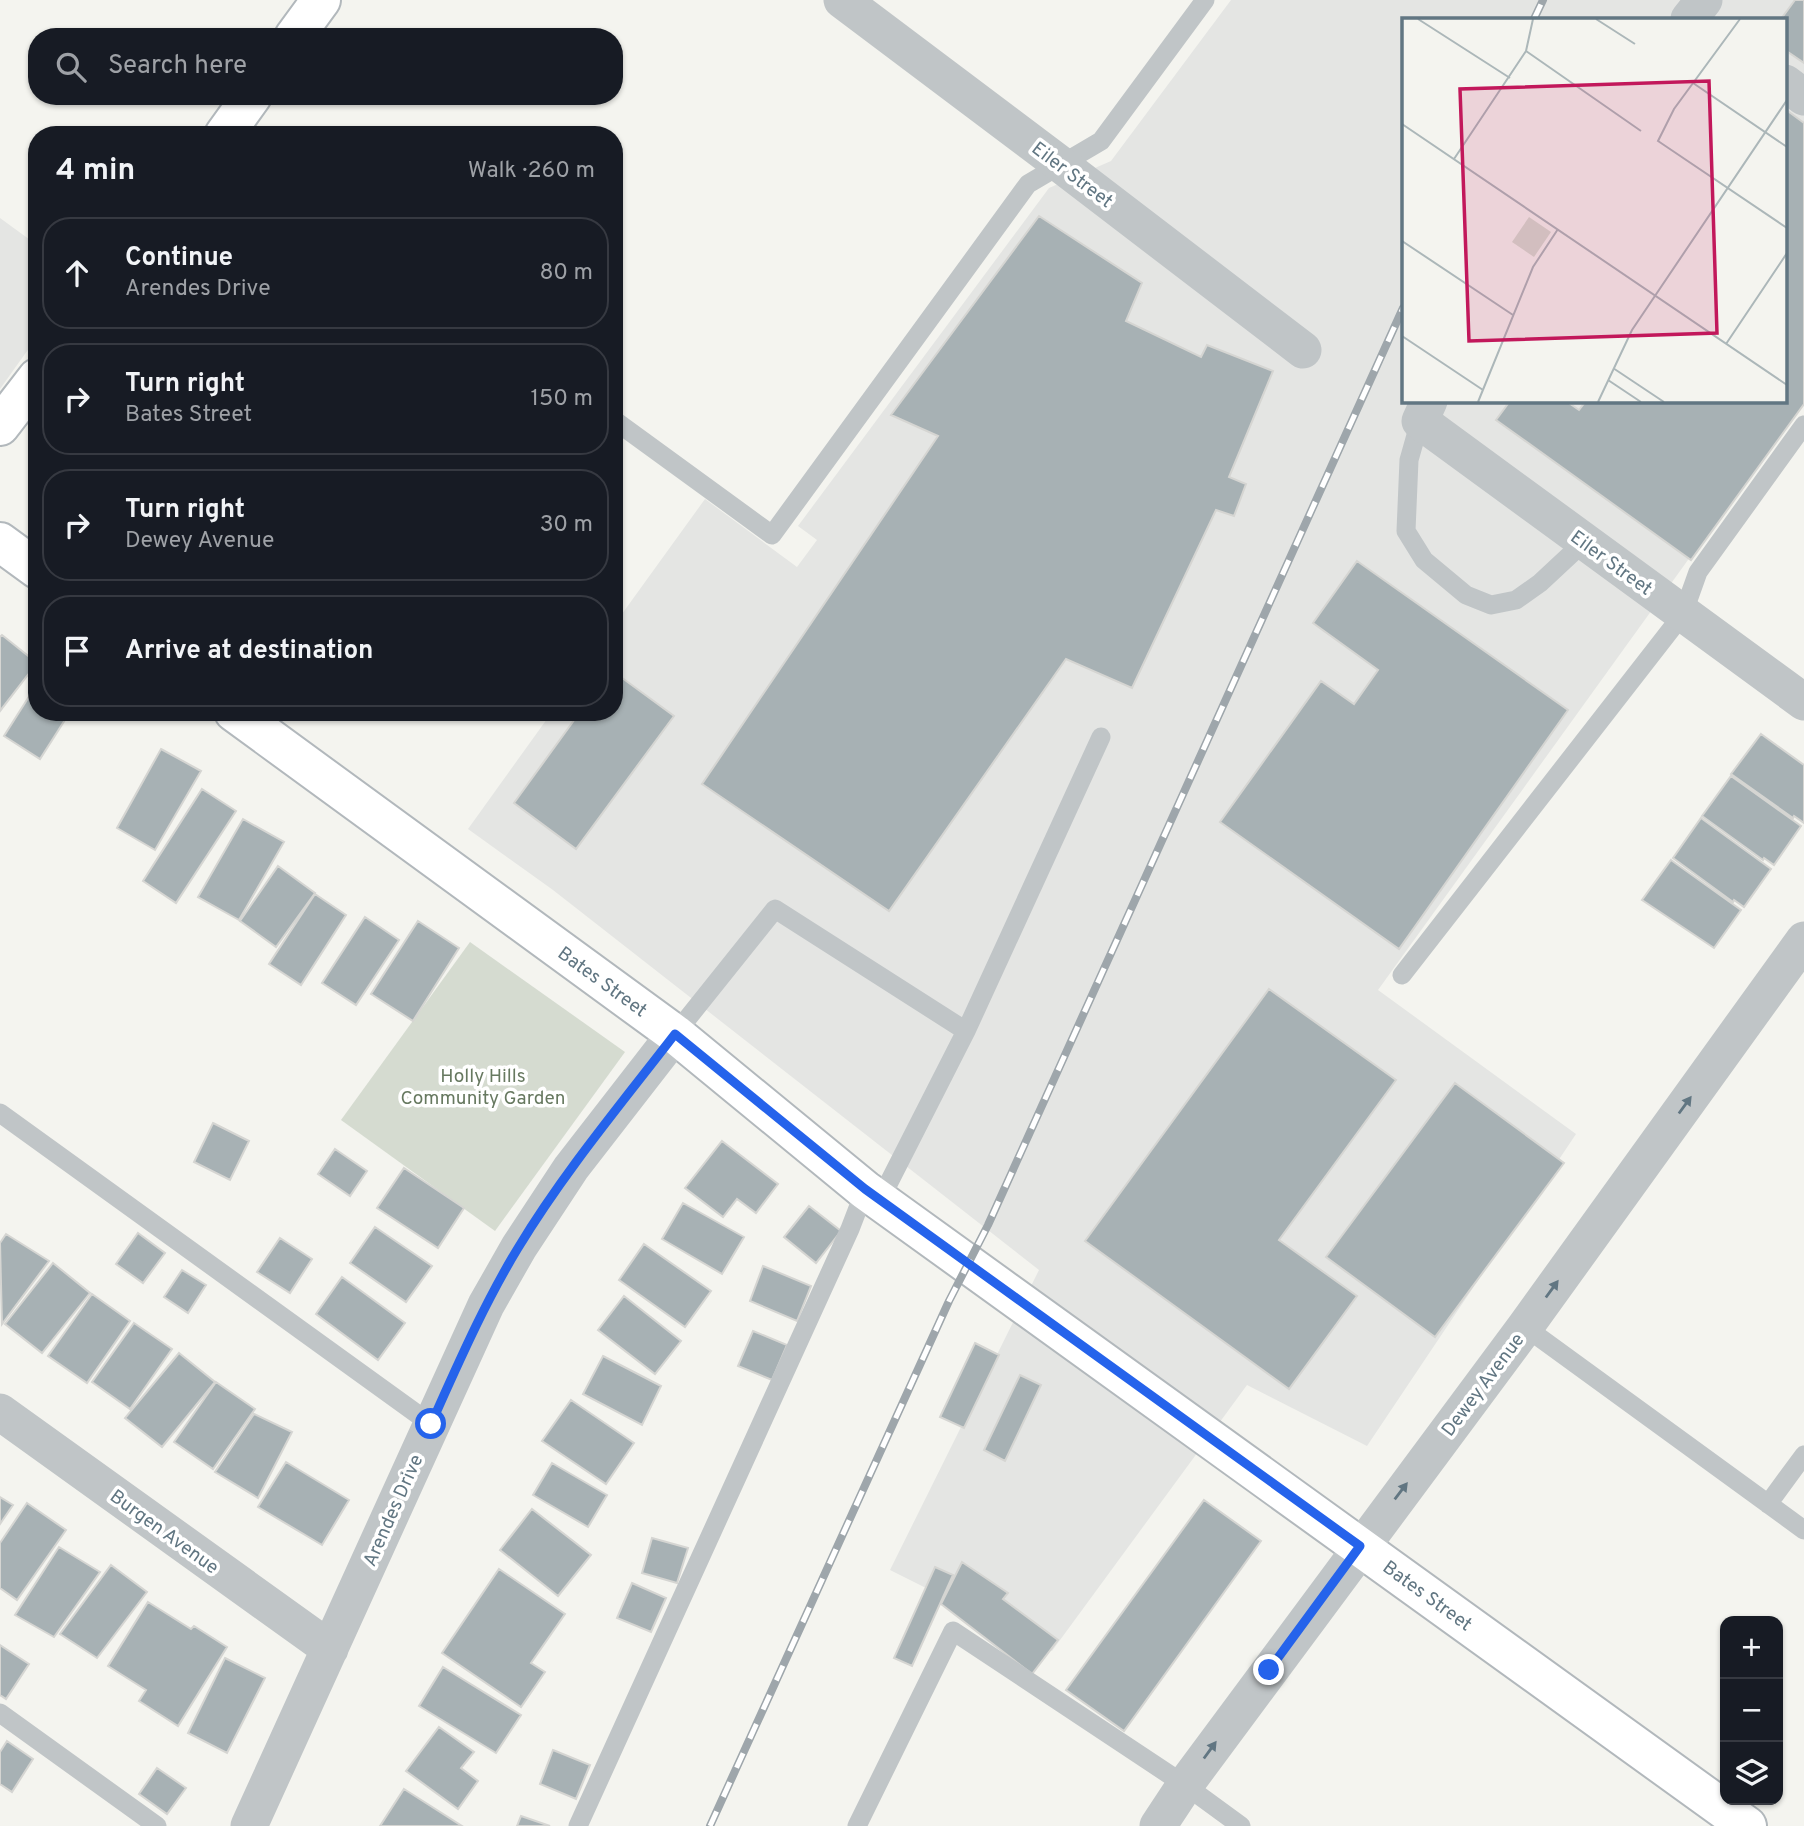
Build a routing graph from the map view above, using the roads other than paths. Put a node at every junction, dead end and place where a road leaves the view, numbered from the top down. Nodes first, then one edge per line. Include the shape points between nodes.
1 (321, 0) edge
2 (842, 0) edge
3 (1205, 0) edge
4 (301, 28) edge
5 (1786, 84) edge
6 (1804, 97) edge
7 (245, 105) edge
8 (230, 126) edge
9 (1060, 164) junction
10 (1303, 350) dead end
11 (28, 390) edge
12 (1425, 411) edge
13 (1804, 425) edge
14 (0, 426) edge
15 (623, 426) edge
16 (0, 542) edge
17 (1584, 542) junction
18 (28, 562) edge
19 (1683, 614) junction
20 (1804, 702) edge
21 (246, 721) edge
22 (1101, 737) dead end
23 (1804, 940) edge
24 (1402, 975) dead end
25 (966, 1031) junction
26 (675, 1034) junction
27 (0, 1113) edge
28 (873, 1195) junction
29 (1525, 1326) junction
30 (0, 1412) edge
31 (431, 1424) junction
32 (1804, 1455) edge
33 (1768, 1504) junction
34 (1804, 1530) edge
35 (1360, 1546) junction
36 (330, 1649) junction
37 (0, 1713) edge
38 (1185, 1785) junction
39 (157, 1826) edge
40 (249, 1826) edge
41 (578, 1826) edge
42 (857, 1826) edge
43 (1158, 1826) edge
44 (1241, 1826) edge
45 (1747, 1826) edge

1 - 4 main road
2 - 9 street, Eiler Street
3 - 9 lane via 1101,141
5 - 6 street
7 - 8 main road
9 - 10 street, Eiler Street
9 - 15 lane via 1028,184 772,534
11 - 14 main road
12 - 17 street, Eiler Street
12 - 17 lane via 1409,460 1406,531 1424,560 1466,595 1491,605 1516,600
13 - 19 lane via 1698,572
16 - 18 main road
17 - 19 street, Eiler Street
19 - 20 street, Eiler Street
19 - 24 lane
21 - 26 main road, Bates Street
22 - 25 lane
29 -> 23 street, Dewey Avenue
25 - 26 lane via 775,909
25 - 28 lane
26 - 28 main road, Bates Street
26 - 31 street, Arendes Drive via 571,1168 519,1247 486,1305
27 - 31 lane
28 - 35 main road, Bates Street
28 - 41 lane via 850,1229
29 - 33 lane
35 -> 29 street, Dewey Avenue
30 - 36 street, Burgen Avenue
31 - 36 street, Arendes Drive
32 - 33 lane
33 - 34 lane
38 -> 35 street, Dewey Avenue
35 - 45 main road, Bates Street
36 - 40 street, Arendes Drive
37 - 39 lane
38 - 42 lane via 953,1631
38 - 43 street, Dewey Avenue
38 - 44 lane

